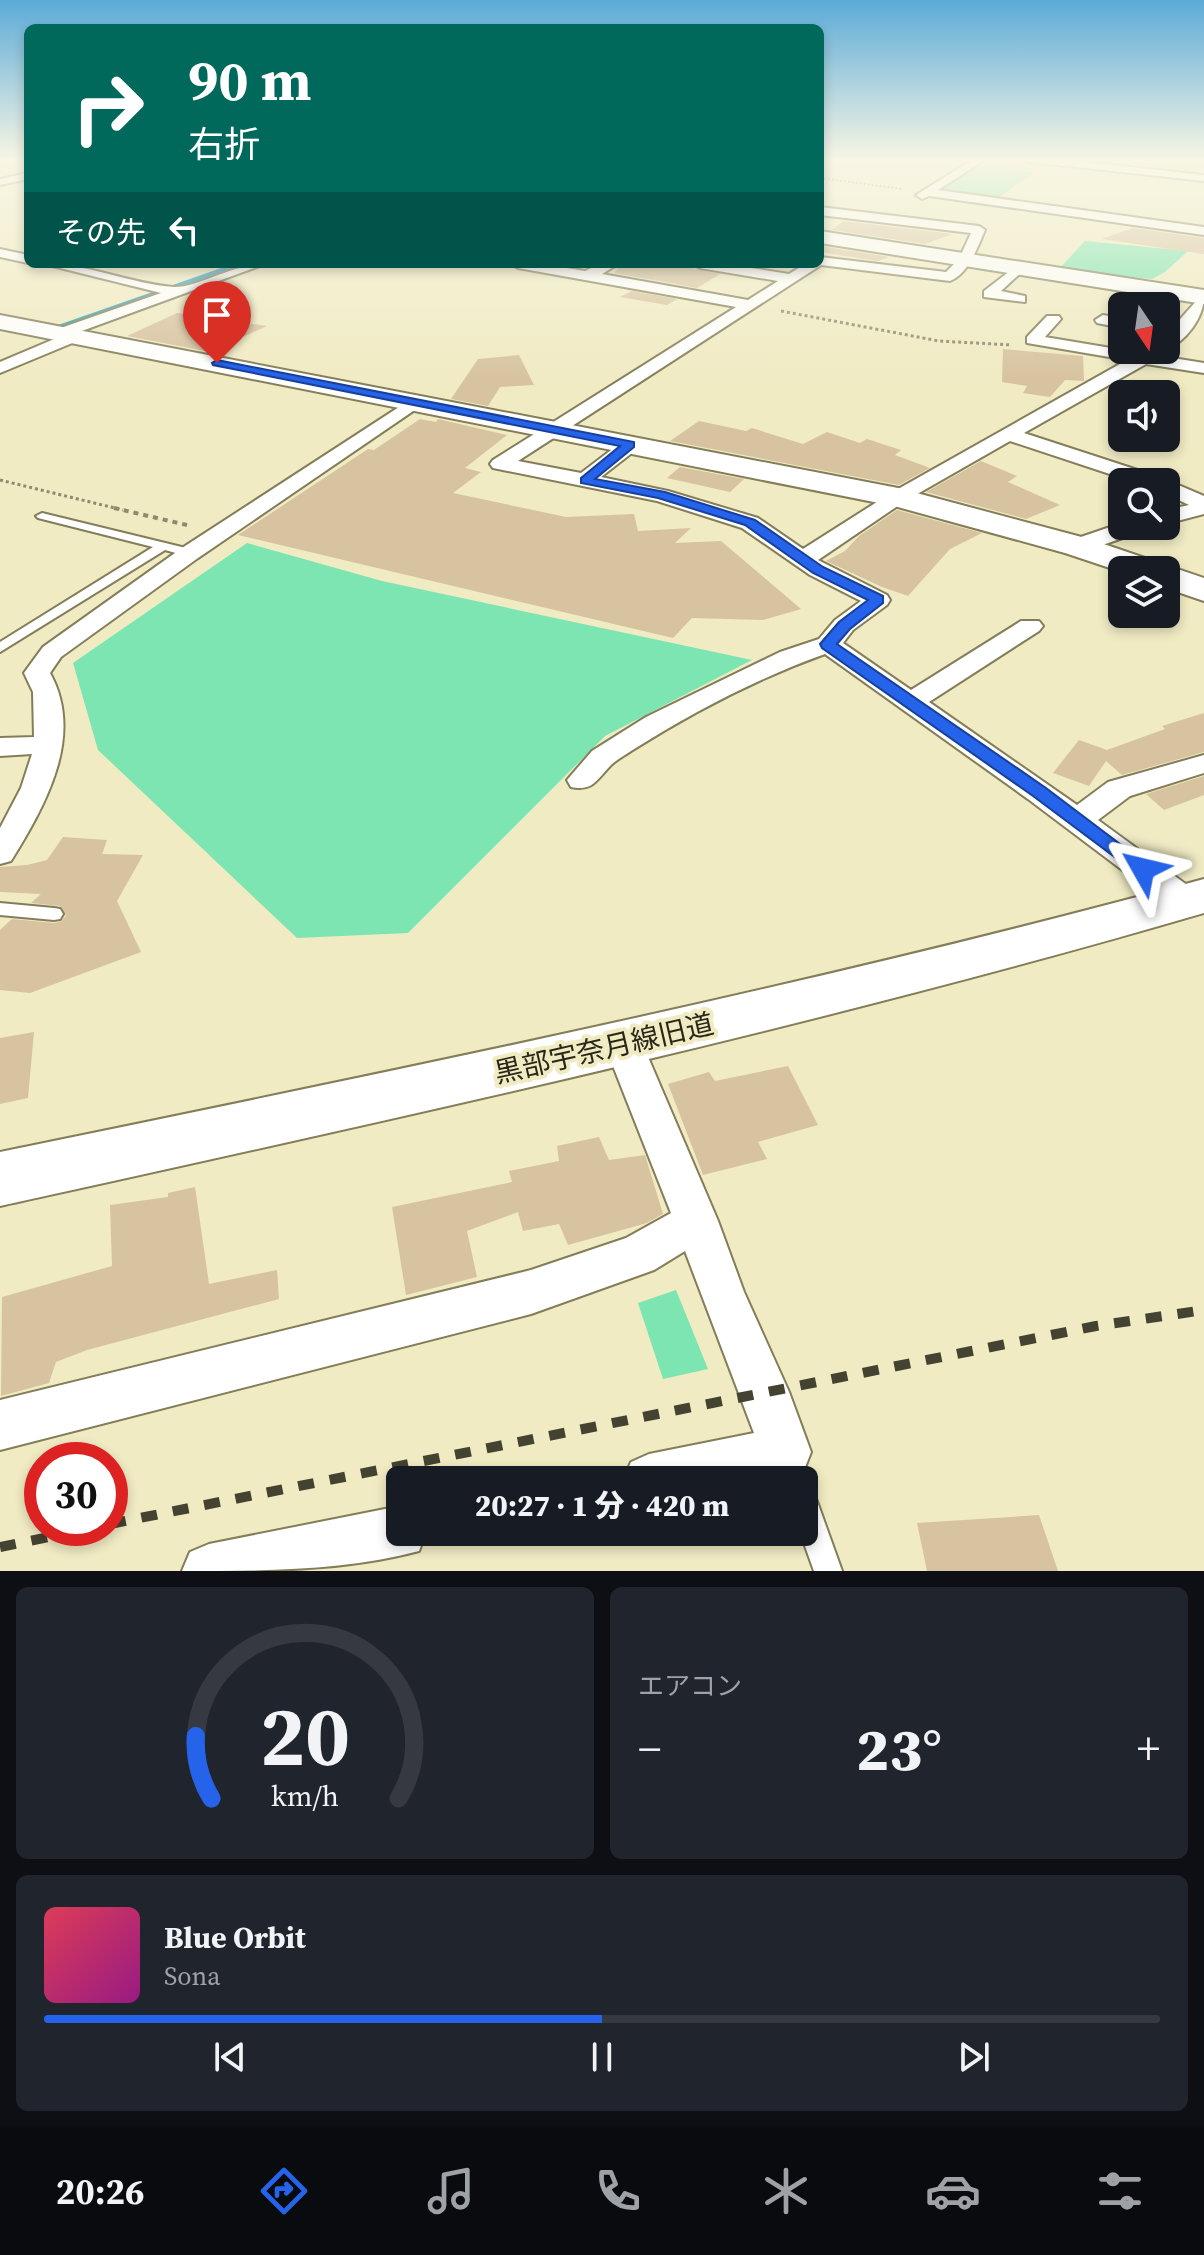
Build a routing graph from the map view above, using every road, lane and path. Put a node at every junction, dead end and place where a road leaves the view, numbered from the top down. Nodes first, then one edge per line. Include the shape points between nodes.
1 (978, 232) edge
2 (824, 238) edge
3 (867, 245) junction
4 (0, 253) edge
5 (24, 258) edge
6 (824, 260) edge
7 (965, 260) junction
8 (824, 263) edge
9 (69, 268) edge
10 (246, 268) edge
11 (541, 268) edge
12 (603, 268) edge
13 (735, 268) edge
14 (809, 268) edge
15 (1019, 268) junction
16 (587, 276) junction
17 (791, 279) junction
18 (177, 292) junction
19 (1020, 299) dead end
20 (1204, 299) edge
21 (749, 305) junction
22 (1053, 319) dead end
23 (1103, 320) dead end
24 (1108, 321) edge
25 (0, 322) edge
26 (1180, 325) edge
27 (69, 335) junction
28 (1037, 343) junction
29 (1108, 350) edge
30 (1180, 361) edge
31 (1135, 364) edge
32 (0, 368) edge
33 (1204, 368) edge
34 (416, 401) junction
35 (553, 429) junction
36 (1010, 435) junction
37 (630, 445) junction
38 (1112, 468) edge
39 (0, 480) edge
40 (585, 480) junction
41 (1180, 493) edge
42 (898, 497) junction
43 (1204, 506) edge
44 (1180, 513) edge
45 (42, 516) dead end
46 (219, 533) junction
47 (1108, 535) edge
48 (163, 546) junction
49 (1077, 546) junction
50 (190, 553) junction
51 (1108, 556) edge
52 (804, 559) junction
53 (1180, 581) edge
54 (1204, 590) edge
55 (1030, 626) dead end
56 (828, 644) junction
57 (0, 648) edge
58 (911, 702) junction
59 (49, 745) junction
60 (0, 747) edge
61 (1204, 764) edge
62 (582, 780) dead end
63 (1078, 820) junction
64 (0, 853) edge
65 (1195, 898) edge
66 (0, 909) edge
67 (54, 914) dead end
68 (623, 1043) junction
69 (0, 1179) edge
70 (696, 1221) junction
71 (0, 1425) edge
72 (791, 1466) edge
73 (386, 1535) edge
74 (818, 1543) edge
75 (209, 1571) edge
76 (828, 1571) edge

1 - 7 street
2 - 3 street
3 - 6 street
3 - 7 street
4 - 5 street
7 - 8 street via 950,277
7 - 15 street
9 - 18 street
10 - 18 street
11 - 16 street
12 - 16 street
13 - 17 street
14 - 17 street
15 - 19 street via 982,293
15 - 20 street
16 - 21 street
17 - 21 street
18 - 27 street
20 - 26 street
21 - 28 path via 939,341
21 - 35 street
22 - 28 street via 1033,340
23 - 24 street
25 - 27 street
27 - 32 street
27 - 34 street
28 - 29 street
30 - 33 street
31 - 36 street
34 - 35 street
34 - 46 street
35 - 37 street
35 - 40 street via 500,464
36 - 38 street
36 - 42 street
37 - 40 street
37 - 42 street
39 - 46 path
40 - 52 street via 661,495 750,523
41 - 43 street
42 - 49 street
42 - 52 street
43 - 44 street
45 - 48 lane
46 - 50 street
47 - 49 street
48 - 50 lane
48 - 57 lane
49 - 51 street
50 - 59 street via 52,652 37,673 47,692
52 - 56 street via 878,600
53 - 54 street
55 - 58 street
56 - 58 street
56 - 62 street via 656,723 602,757
58 - 63 street
59 - 60 street
59 - 64 street via 26,813
61 - 63 street via 1119,789
63 - 65 street
65 - 68 street, 黒部宇奈月線旧道 via 1001,952
66 - 67 lane
68 - 69 street, 黒部宇奈月線旧道
68 - 70 street
70 - 71 street via 638,1255 531,1292
70 - 72 street
73 - 75 street
74 - 76 lane

